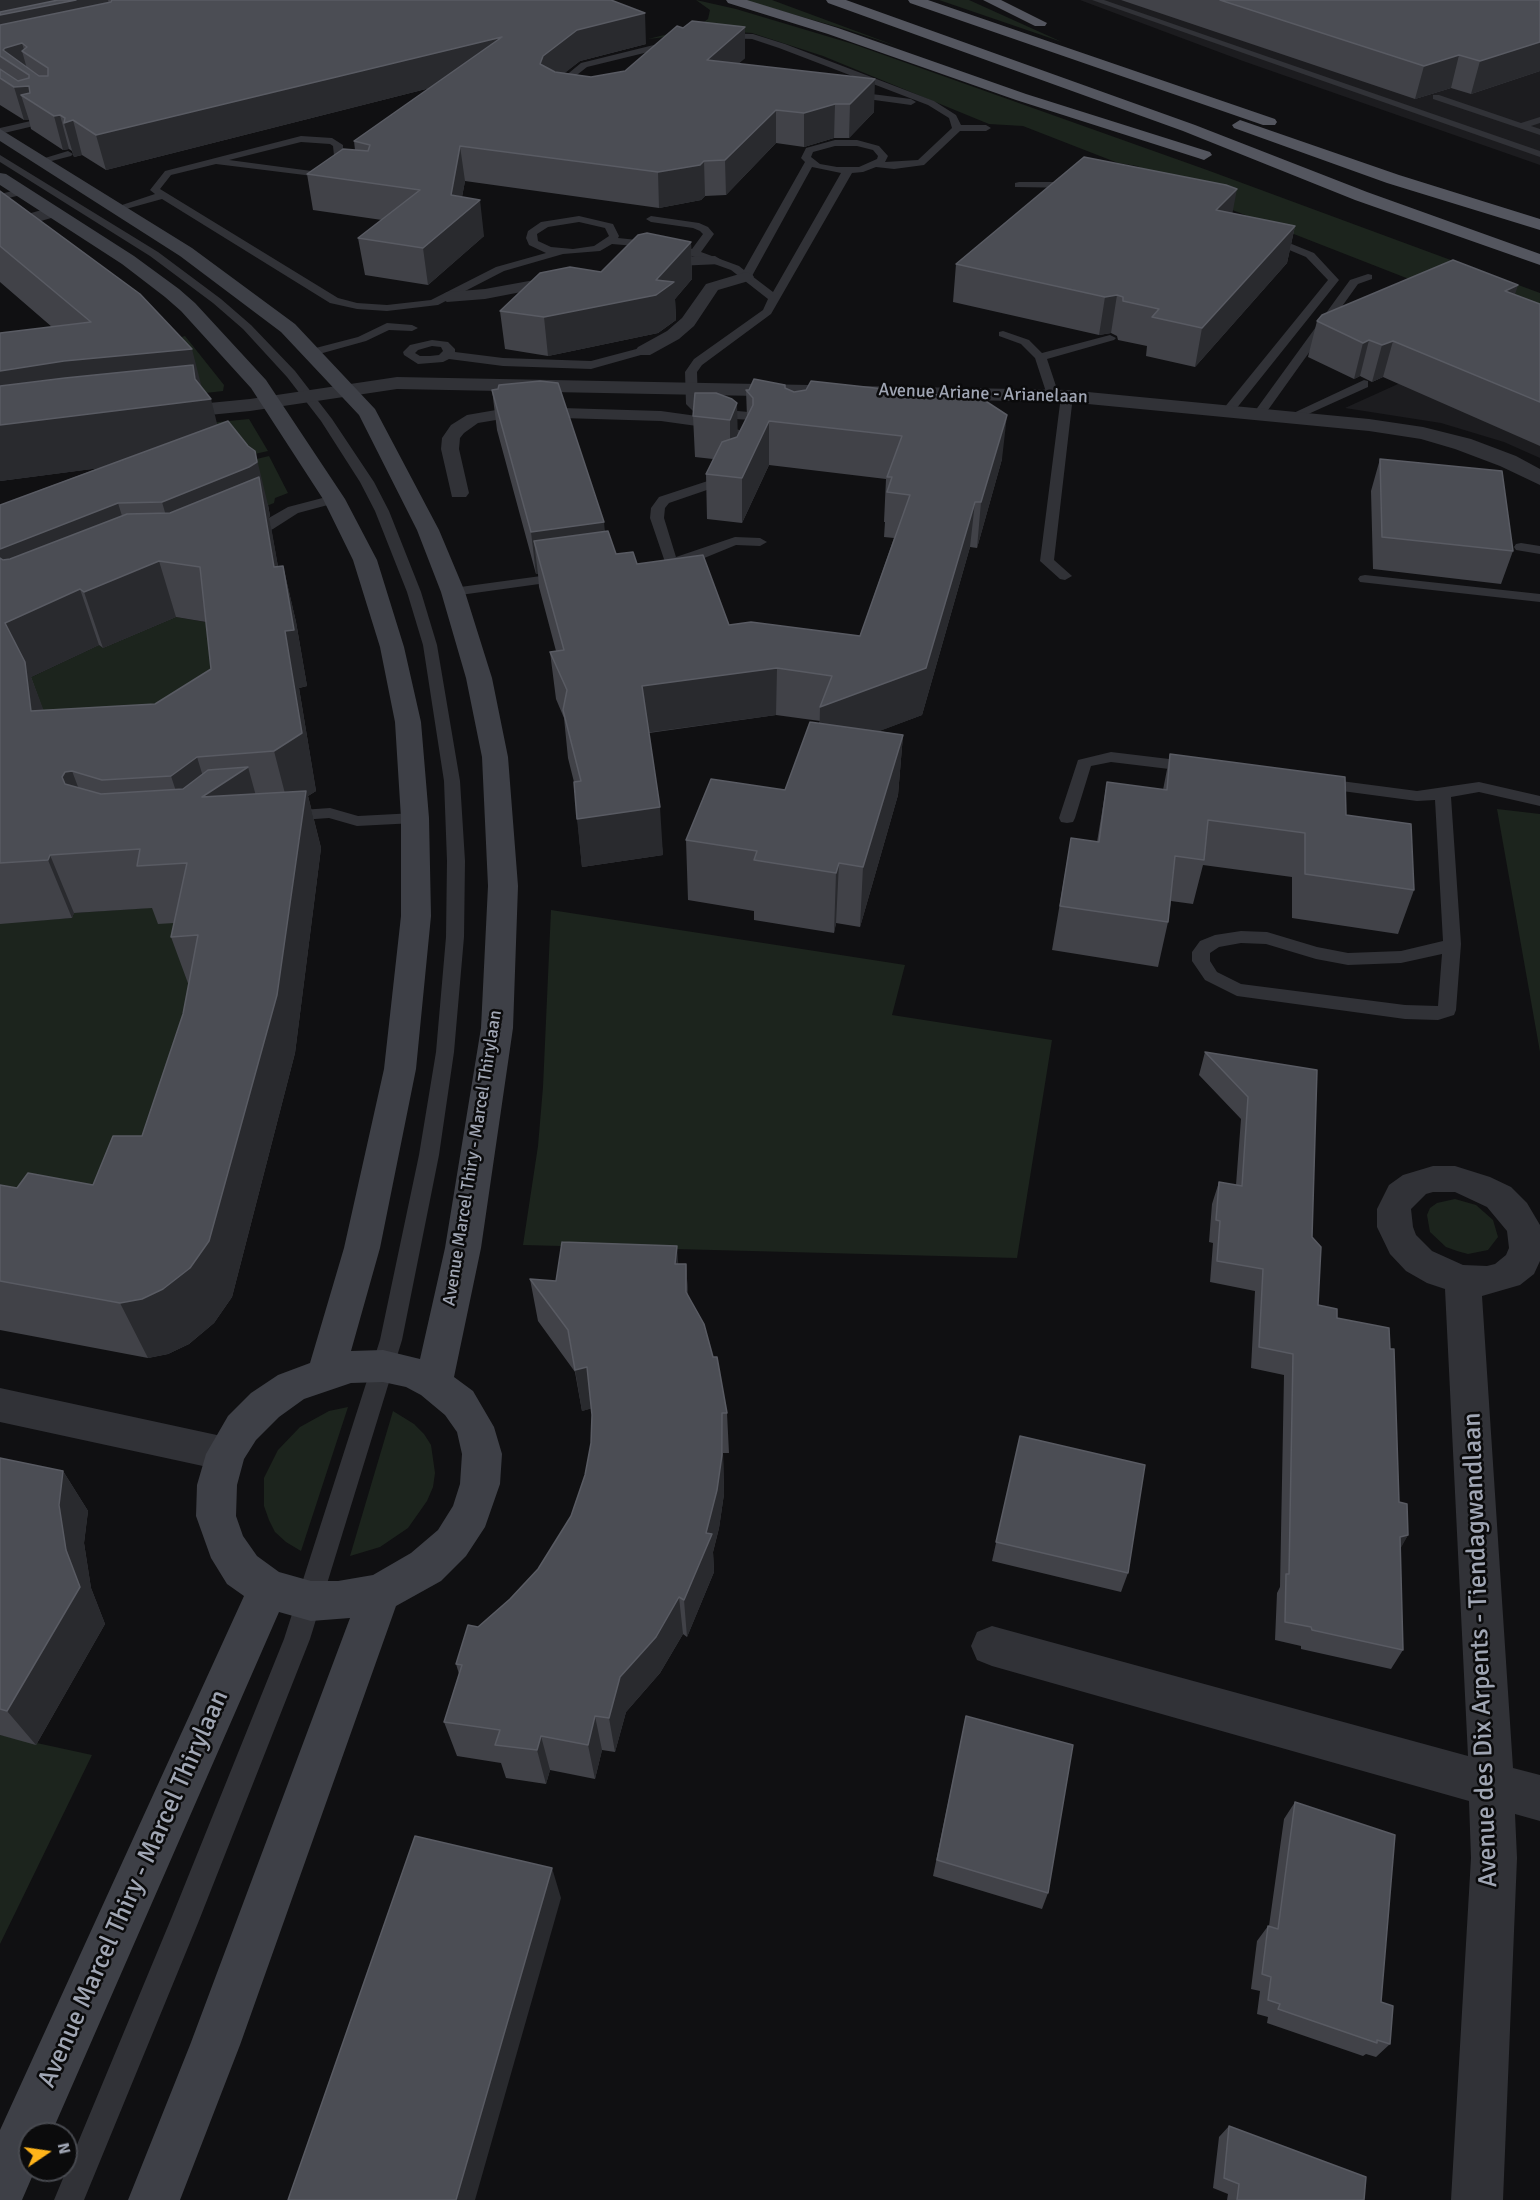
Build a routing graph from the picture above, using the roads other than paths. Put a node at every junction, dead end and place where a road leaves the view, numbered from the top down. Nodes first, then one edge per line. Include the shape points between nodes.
1 (733, 0) edge
2 (833, 0) edge
3 (990, 0) edge
4 (1095, 0) edge
5 (909, 4) edge
6 (817, 7) dead end
7 (1056, 30) dead end
8 (710, 36) edge
9 (1099, 47) dead end
10 (674, 54) edge
11 (619, 56) junction
12 (601, 69) dead end
13 (849, 72) junction
14 (828, 78) edge
15 (837, 90) edge
16 (1436, 97) edge
17 (559, 100) edge
18 (931, 103) junction
19 (25, 116) edge
20 (1256, 117) junction
21 (1540, 120) edge
22 (0, 123) edge
23 (1521, 126) junction
24 (35, 127) edge
25 (957, 128) junction
26 (986, 128) dead end
27 (1540, 133) edge
28 (2, 135) edge
29 (1511, 144) junction
30 (68, 154) edge
31 (1540, 154) edge
32 (0, 158) edge
33 (1223, 160) junction
34 (40, 161) junction
35 (212, 161) junction
36 (810, 162) junction
37 (877, 164) junction
38 (340, 165) edge
39 (848, 171) junction
40 (0, 178) edge
41 (347, 179) edge
42 (1084, 185) edge
43 (21, 192) junction
44 (163, 195) junction
45 (1064, 195) edge
46 (1361, 196) junction
47 (0, 197) edge
48 (115, 209) junction
49 (52, 212) junction
50 (1506, 213) junction
51 (651, 219) dead end
52 (1540, 225) edge
53 (0, 228) edge
54 (1259, 233) edge
55 (611, 241) junction
56 (560, 252) junction
57 (695, 253) junction
58 (1540, 260) edge
59 (715, 261) junction
60 (642, 264) edge
61 (575, 277) edge
62 (746, 277) junction
63 (1368, 277) dead end
64 (447, 297) junction
65 (775, 299) junction
66 (412, 328) dead end
67 (1003, 334) dead end
68 (1110, 338) dead end
69 (644, 351) joint
70 (312, 352) junction
71 (447, 355) dead end
72 (1040, 357) junction
73 (591, 365) junction
74 (1364, 384) dead end
75 (587, 386) junction
76 (690, 388) junction
77 (347, 389) junction
78 (308, 396) junction
79 (1060, 396) junction
80 (269, 402) junction
81 (1228, 411) junction
82 (1259, 414) junction
83 (148, 415) edge
84 (1291, 417) junction
85 (781, 421) edge
86 (704, 422) joint
87 (1540, 478) edge
88 (459, 493) dead end
89 (334, 499) junction
90 (235, 540) edge
91 (760, 542) dead end
92 (1521, 547) dead end
93 (1540, 550) edge
94 (579, 575) edge
95 (1065, 576) dead end
96 (1365, 579) dead end
97 (453, 592) junction
98 (1540, 598) edge
99 (1204, 768) edge
100 (1299, 780) edge
101 (1443, 794) junction
102 (1534, 800) edge
103 (265, 817) edge
104 (415, 818) junction
105 (1067, 818) dead end
106 (1452, 944) junction
107 (1463, 1280) dead end
108 (383, 1366) junction
109 (327, 1373) junction
110 (435, 1383) junction
111 (0, 1405) edge
112 (226, 1454) junction
113 (268, 1589) junction
114 (380, 1593) junction
115 (310, 1601) junction
116 (992, 1646) dead end
117 (1491, 1785) junction
118 (1540, 1798) edge
119 (0, 2189) edge
120 (69, 2200) edge
121 (154, 2200) edge
122 (1477, 2200) edge

1 - 33 highway via 1118,129
2 - 46 highway via 1189,128
3 - 7 highway
4 - 29 lane
5 - 20 highway
5 - 50 highway via 1393,179
6 - 33 highway
8 - 13 lane via 753,37
9 - 20 highway via 1172,76
10 - 11 lane via 691,39
11 - 12 lane
11 - 17 lane via 584,65 551,91 550,96
13 - 14 lane
13 - 18 lane
15 - 18 lane via 877,99
16 - 23 lane
18 - 25 lane via 953,117
19 - 22 lane
20 - 50 highway via 1407,171
21 - 23 lane
23 - 27 lane
24 - 28 lane
25 - 26 lane
25 - 37 lane via 921,163
27 - 29 lane
28 - 34 main road, Avenue Marcel Thiry - Marcel Thirylaan
29 - 31 lane
30 - 34 lane
32 - 78 lane via 154,254 218,301 247,327
33 - 46 highway
34 - 48 main road, Avenue Marcel Thiry - Marcel Thirylaan
35 - 38 lane via 276,143 321,139 338,145
35 - 41 lane
35 - 44 lane via 168,173 155,190
36 - 37 lane via 806,154 809,150 846,142 876,148 883,156
36 - 39 lane via 826,169
36 - 62 lane
37 - 39 lane
39 - 65 lane
40 - 43 main road
42 - 45 lane via 1019,189
43 - 47 lane
43 - 49 main road
44 - 48 lane
44 - 64 lane via 333,301 387,308 434,303
46 - 58 highway
48 - 70 main road, Avenue Marcel Thiry - Marcel Thirylaan via 186,252 288,328
49 - 53 street
49 - 80 main road via 128,260 188,307 259,384
50 - 52 highway
51 - 57 lane via 704,229 709,234
54 - 81 lane via 1310,255 1334,280
55 - 56 lane via 596,249
55 - 56 lane via 614,236 609,226 591,220 555,221 532,233 535,244
55 - 57 lane
56 - 64 lane via 500,268
57 - 59 lane
59 - 60 street
59 - 62 lane
61 - 64 street
62 - 65 lane
62 - 69 street via 712,287 688,322
63 - 82 lane via 1354,282
65 - 76 lane via 767,312 698,362 691,372
66 - 70 lane via 387,326 362,339
67 - 72 lane via 1025,342
68 - 72 lane
69 - 73 lane
70 - 77 main road, Avenue Marcel Thiry - Marcel Thirylaan
71 - 73 lane via 503,362
72 - 79 lane
73 - 75 lane
74 - 84 lane
75 - 76 street, Avenue Ariane - Arianelaan
75 - 77 street, Avenue Ariane - Arianelaan via 397,383
76 - 79 street, Avenue Ariane - Arianelaan
76 - 85 lane via 692,404 706,413
77 - 78 street, Avenue Ariane - Arianelaan
77 - 97 main road, Avenue Marcel Thiry - Marcel Thirylaan via 368,413 402,477
78 - 80 street, Avenue Ariane - Arianelaan
78 - 108 lane via 367,482 399,550 430,645 452,781 455,937 444,1052 429,1155
79 - 81 street, Avenue Ariane - Arianelaan
79 - 95 lane via 1047,561
80 - 83 street, Avenue Ariane - Arianelaan
80 - 89 main road
81 - 82 street, Avenue Ariane - Arianelaan
82 - 84 street, Avenue Ariane - Arianelaan
84 - 87 street, Avenue Ariane - Arianelaan via 1423,434 1463,444
86 - 88 street via 661,416 562,413 473,419 451,438
86 - 91 lane via 738,434 746,443 745,448 731,477 664,500 658,508 665,563 692,558 735,541
89 - 90 lane via 293,510
89 - 104 main road via 364,560 392,647 408,722
92 - 93 lane
94 - 97 lane
96 - 98 lane
97 - 110 main road, Avenue Marcel Thiry - Marcel Thirylaan via 479,678 495,757 502,886 497,1028 463,1248
99 - 105 lane via 1111,757 1084,763
100 - 101 lane via 1417,796
101 - 102 lane via 1497,801
101 - 106 lane
103 - 104 lane via 330,813 357,821
104 - 109 main road via 416,916 400,1069 362,1248
106 - 106 lane via 1449,1005 1438,1013 1237,990 1211,976 1201,961 1206,945 1241,937 1267,938 1348,959 1401,957
107 - 117 street, Avenue des Dix Arpents - Tiendagwandlaan
108 - 109 main road
108 - 110 main road via 413,1372
108 - 115 lane
109 - 112 main road via 291,1387 265,1405
110 - 114 main road via 459,1403 475,1427 482,1454 480,1484 471,1514 452,1543 426,1567
111 - 112 street
112 - 113 main road via 217,1485 216,1515 225,1545 242,1570
113 - 115 main road
113 - 119 main road, Avenue Marcel Thiry - Marcel Thirylaan
114 - 115 main road via 338,1601
114 - 121 main road via 215,2045
115 - 120 lane via 184,1923
116 - 117 street
117 - 118 street
117 - 122 street, Avenue des Dix Arpents - Tiendagwandlaan via 1494,1858

